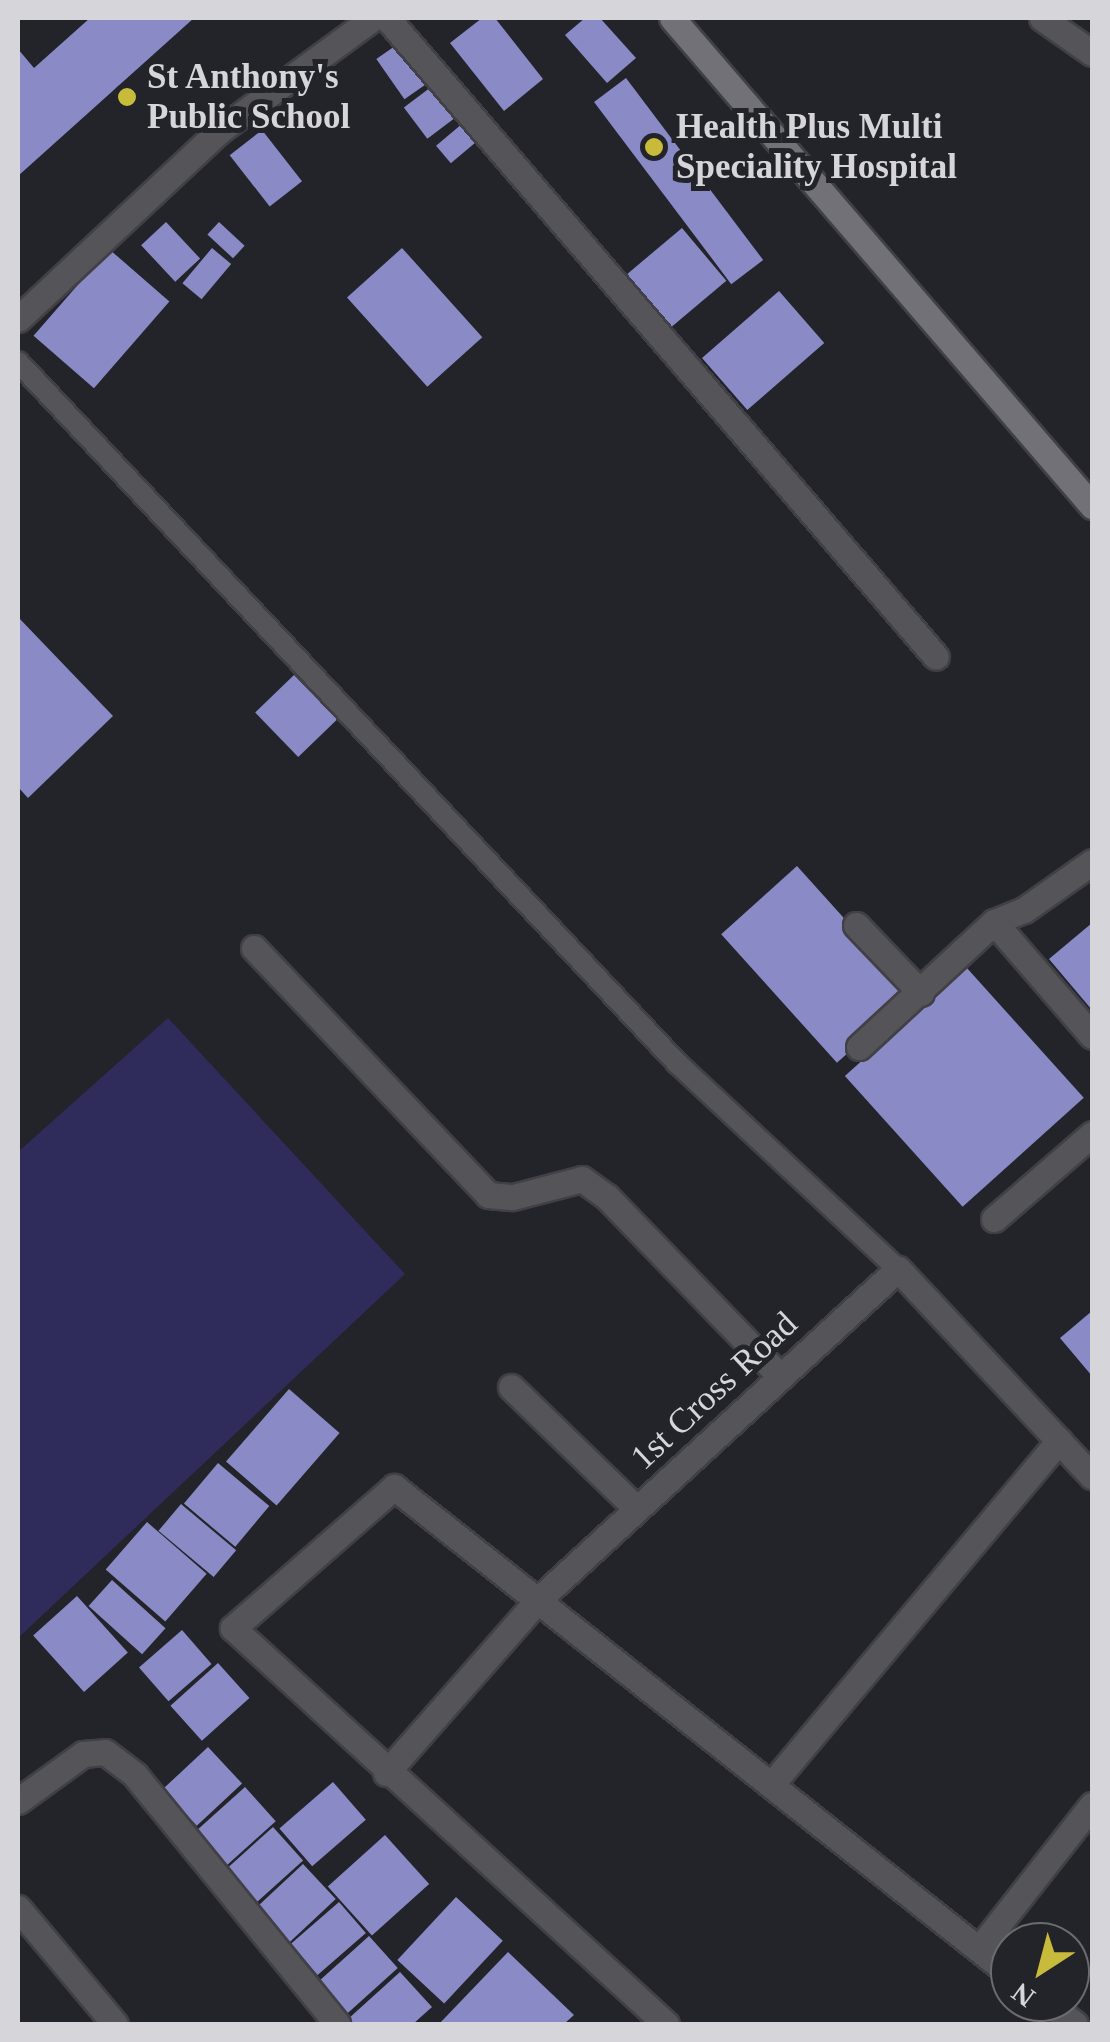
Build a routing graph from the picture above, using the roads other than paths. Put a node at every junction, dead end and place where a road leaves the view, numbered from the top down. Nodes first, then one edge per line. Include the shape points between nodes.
1 (373, 18) edge
2 (386, 18) edge
3 (672, 18) edge
4 (1042, 18) edge
5 (1092, 53) edge
6 (18, 318) edge
7 (18, 362) edge
8 (1092, 506) edge
9 (936, 657) dead end
10 (1092, 862) edge
11 (994, 922) junction
12 (856, 925) dead end
13 (254, 948) dead end
14 (920, 993) junction
15 (1092, 1036) edge
16 (859, 1047) dead end
17 (1092, 1134) edge
18 (994, 1220) dead end
19 (898, 1269) junction
20 (781, 1376) junction
21 (511, 1387) dead end
22 (1059, 1441) junction
23 (1092, 1476) edge
24 (637, 1509) junction
25 (538, 1600) junction
26 (386, 1773) junction
27 (771, 1785) junction
28 (18, 1802) edge
29 (1092, 1805) edge
30 (18, 1908) edge
31 (979, 1949) junction
32 (990, 1958) edge
33 (115, 2024) edge
34 (337, 2024) edge
35 (666, 2024) edge

1 - 6 street via 219,131
2 - 9 street
3 - 8 main road
4 - 5 street
7 - 19 lane via 678,1064
10 - 11 street via 1024,910
11 - 14 street
11 - 15 street
12 - 14 street
13 - 20 street via 488,1195 513,1197 582,1179 607,1196
14 - 16 street
17 - 18 street
19 - 20 street, 1st Cross Road
19 - 22 street
20 - 24 street, 1st Cross Road
21 - 24 street
22 - 23 street
22 - 27 street
24 - 25 street, 1st Cross Road
25 - 26 street, 1st Cross Road
25 - 26 street via 394,1487 233,1628
25 - 27 street
26 - 35 street
27 - 31 street
28 - 34 street via 82,1754 105,1752 135,1775
29 - 31 street
30 - 33 street
31 - 32 street

